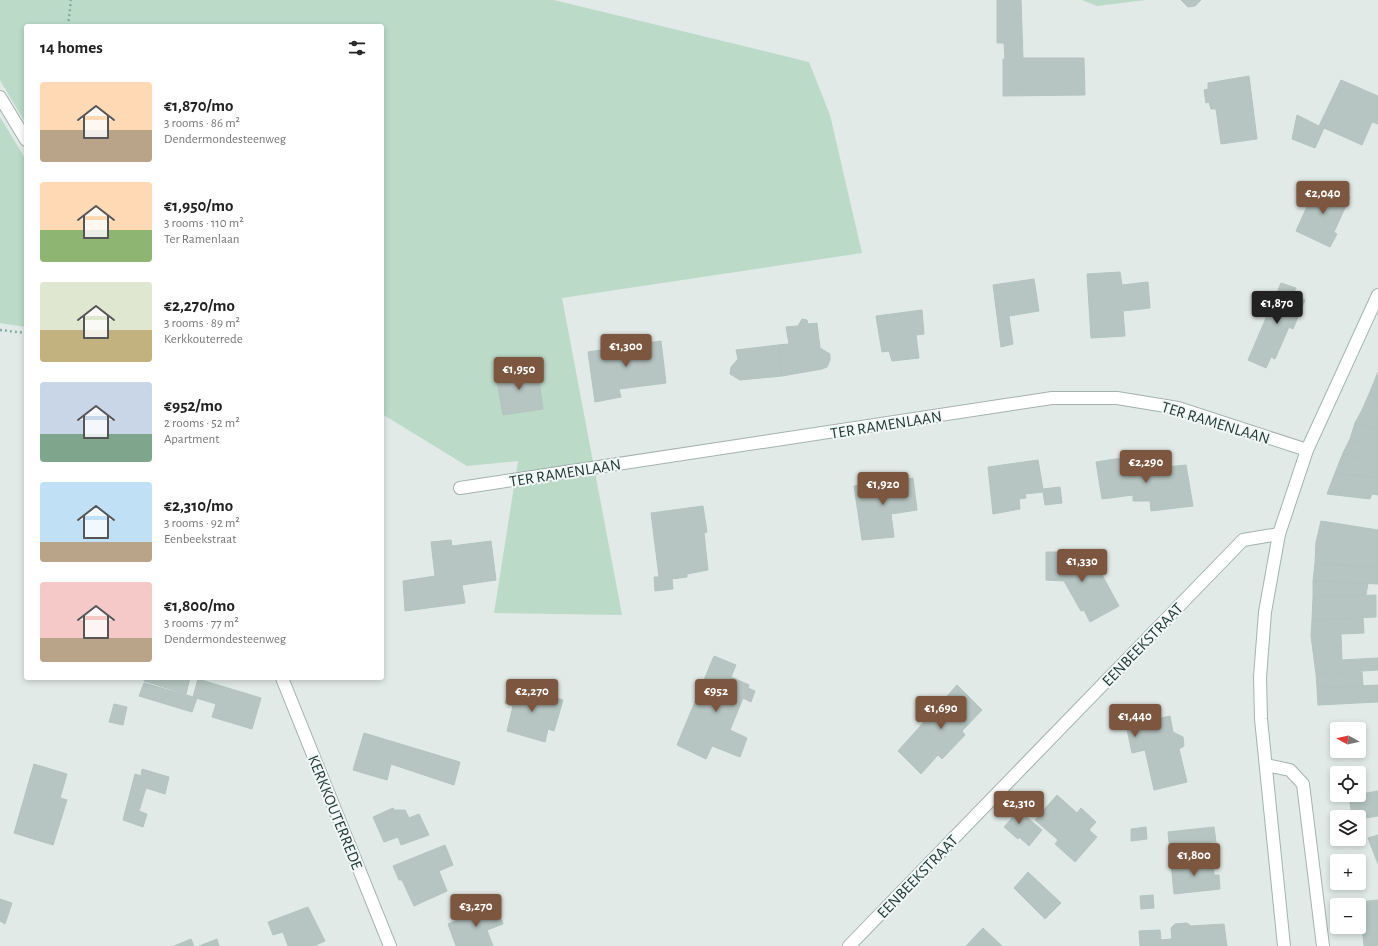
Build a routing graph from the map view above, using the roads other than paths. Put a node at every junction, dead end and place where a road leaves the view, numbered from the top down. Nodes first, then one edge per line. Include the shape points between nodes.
1 (0, 97) edge
2 (24, 137) edge
3 (1378, 295) edge
4 (1307, 450) junction
5 (460, 488) dead end
6 (1279, 534) junction
7 (283, 680) edge
8 (1266, 765) junction
9 (390, 946) edge
10 (849, 946) edge
11 (1284, 946) edge
12 (1324, 946) edge

1 - 2 street
3 - 4 street
4 - 5 street, TER RAMENLAAN via 1178,408 1117,398 1052,398
4 - 6 street
6 - 8 street via 1265,612 1260,677
6 - 10 street, EENBEEKSTRAAT via 1243,540
7 - 9 street, KERKKOUTERREDE
8 - 11 street
8 - 12 street via 1290,770 1304,784

